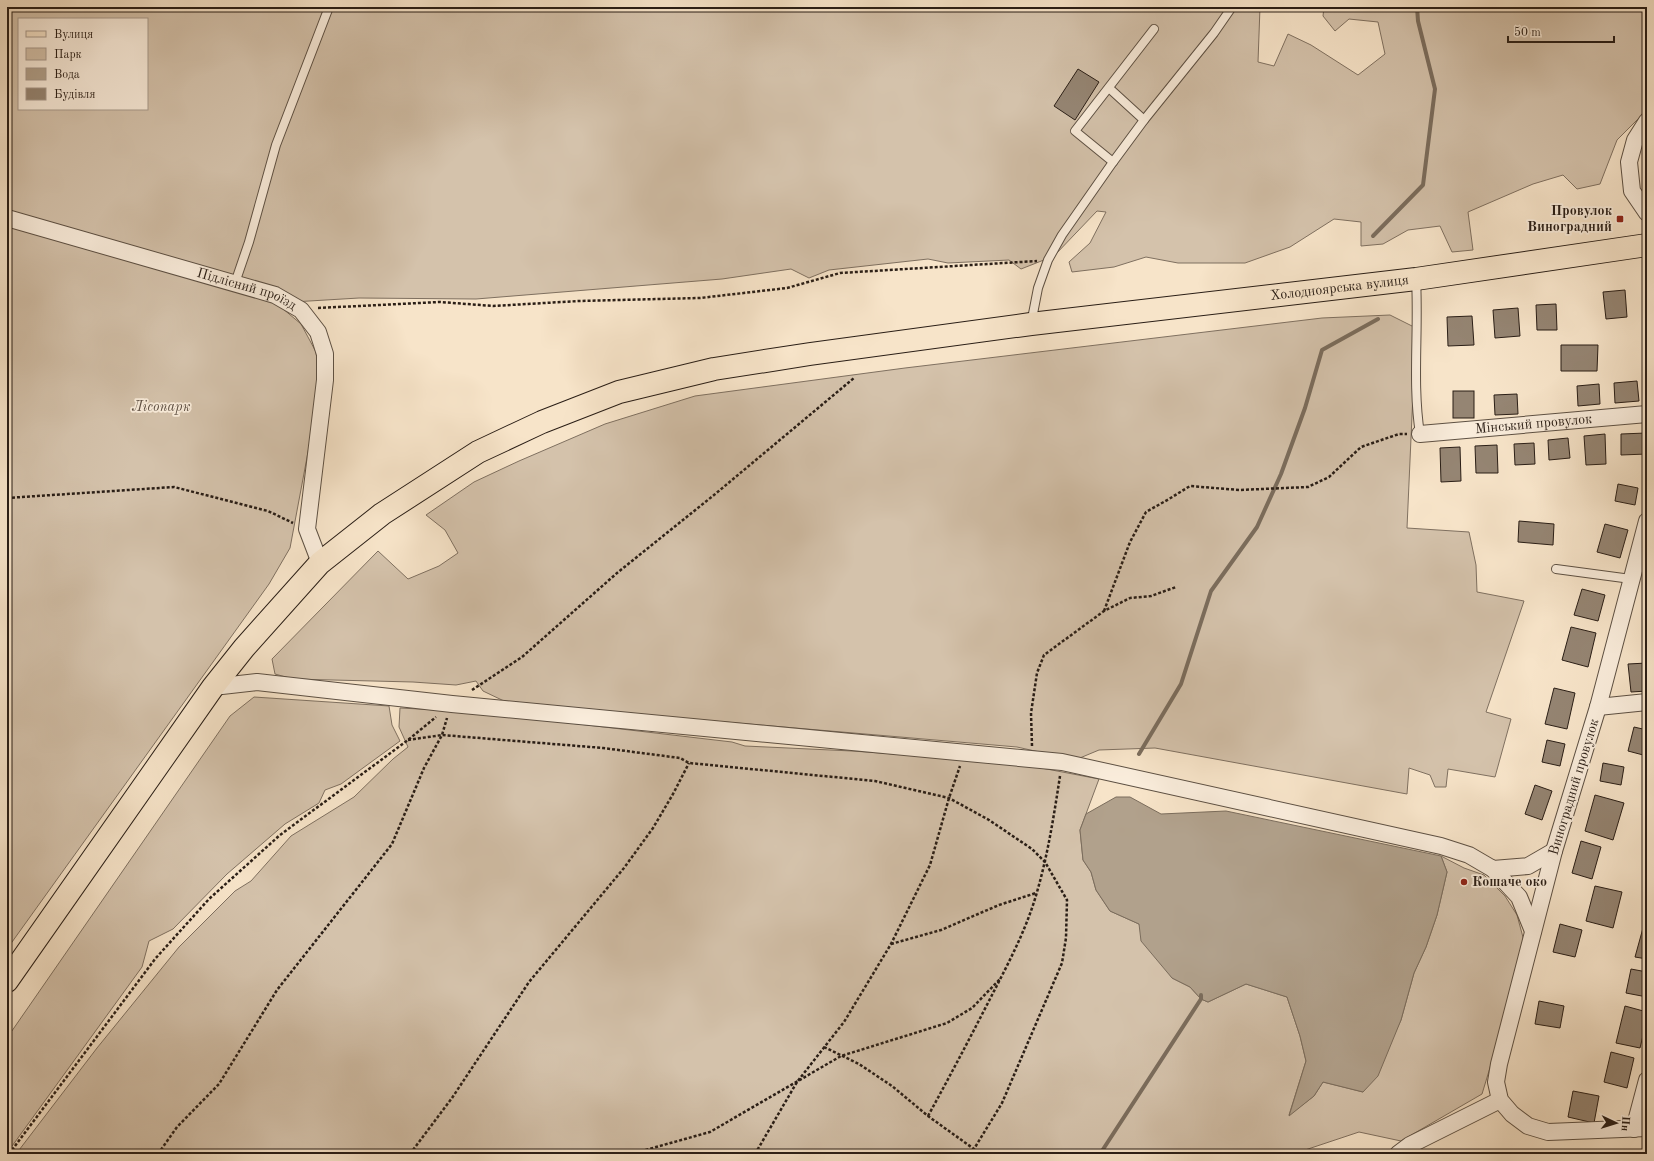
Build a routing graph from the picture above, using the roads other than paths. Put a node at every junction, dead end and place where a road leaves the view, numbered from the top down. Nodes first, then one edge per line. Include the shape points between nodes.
1 (329, 7) edge
2 (1232, 7) edge
3 (1154, 29) dead end
4 (1109, 88) junction
5 (1144, 120) junction
6 (1647, 121) edge
7 (1113, 162) junction
8 (1647, 212) edge
9 (7, 218) edge
10 (1647, 245) edge
11 (1416, 279) junction
12 (235, 283) junction
13 (1030, 324) junction
14 (1647, 414) edge
15 (1420, 434) joint
16 (1647, 521) edge
17 (1644, 540) edge
18 (320, 563) junction
19 (1556, 569) dead end
20 (1631, 579) junction
21 (213, 688) junction
22 (1647, 702) edge
23 (1598, 707) junction
24 (1554, 851) junction
25 (1493, 869) junction
26 (1533, 931) junction
27 (7, 981) edge
28 (1647, 1080) edge
29 (1500, 1100) junction
30 (1640, 1129) edge
31 (1398, 1154) edge

1 - 12 lane via 276,145
2 - 5 lane
3 - 4 lane
4 - 5 lane
4 - 7 lane via 1075,130
5 - 7 lane
6 - 8 street via 1634,140 1629,162 1632,191
7 - 13 lane via 1048,260 1038,288
9 - 12 street, Підлісний проїзд
10 - 11 main road, Холодноярська вулиця
11 - 13 main road, Холодноярська вулиця
11 - 15 lane via 1416,410
12 - 18 street, Підлісний проїзд via 275,295 301,310 318,332 325,354 325,380 307,529
13 - 18 main road, Холодноярська вулиця via 714,369 619,392 542,422 478,452 382,514
14 - 15 street, Мінський провулок
16 - 17 street, Виноградний провулок
17 - 20 street, Виноградний провулок
18 - 21 main road, Холодноярська вулиця via 244,648
19 - 20 lane
20 - 23 street, Виноградний провулок
21 - 25 street via 257,682 452,704 1062,762 1440,846 1469,855
21 - 27 main road, Холодноярська вулиця
22 - 23 street
23 - 24 street, Виноградний провулок
24 - 25 street via 1528,866
24 - 26 street, Виноградний провулок
25 - 26 street via 1519,897
26 - 29 street, Виноградний провулок via 1498,1064 1496,1082
28 - 30 street
29 - 30 street via 1512,1114 1528,1126 1548,1132
29 - 31 street via 1410,1145

